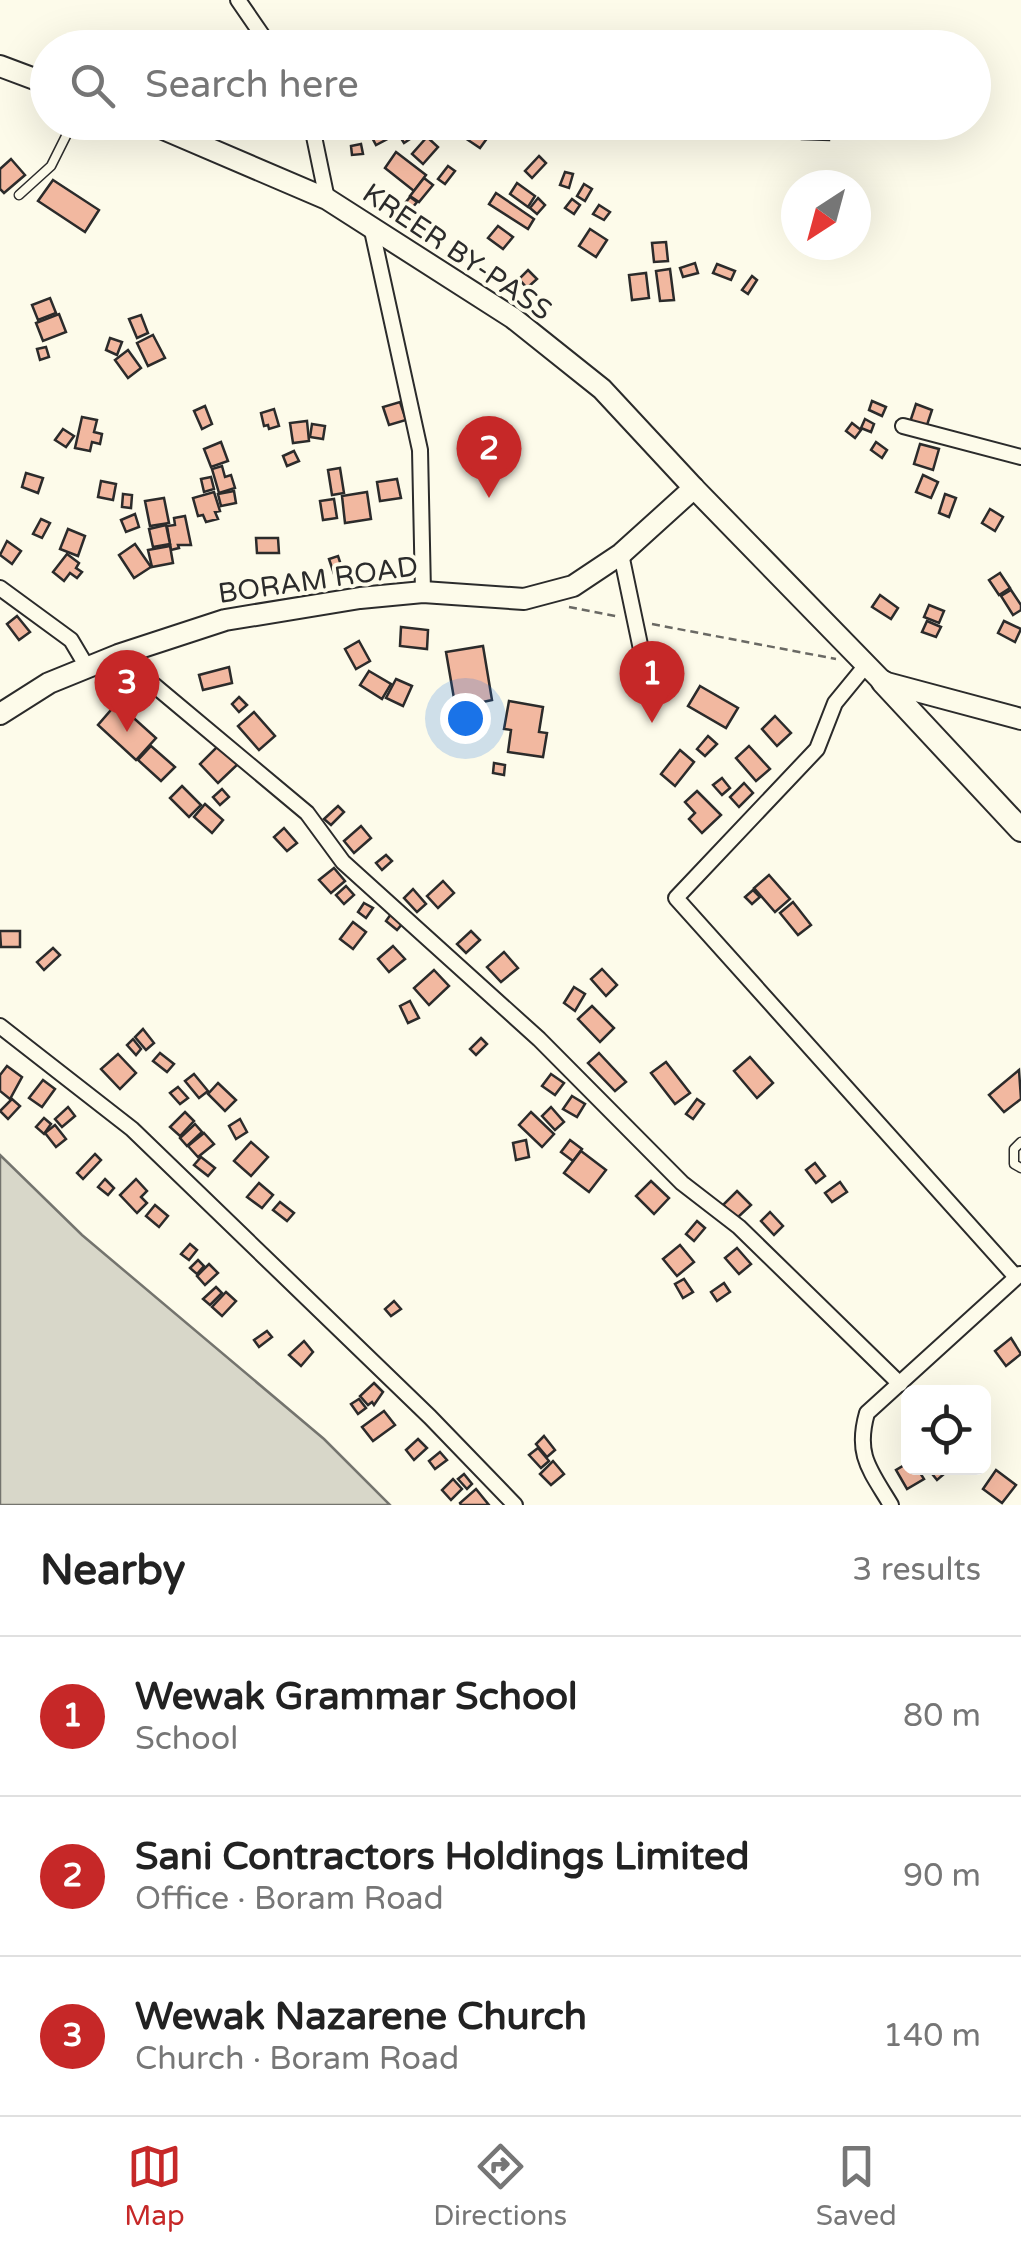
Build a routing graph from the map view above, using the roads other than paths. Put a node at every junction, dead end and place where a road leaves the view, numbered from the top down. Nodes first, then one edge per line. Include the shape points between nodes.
1 (238, 0) edge
2 (259, 30) edge
3 (0, 66) edge
4 (30, 77) edge
5 (64, 140) edge
6 (189, 140) edge
7 (315, 140) edge
8 (20, 195) dead end
9 (327, 199) junction
10 (371, 226) junction
11 (902, 426) dead end
12 (1021, 458) edge
13 (694, 488) junction
14 (621, 554) junction
15 (0, 588) edge
16 (423, 592) junction
17 (118, 654) junction
18 (642, 660) dead end
19 (867, 664) junction
20 (86, 667) junction
21 (884, 682) junction
22 (0, 714) edge
23 (1021, 718) edge
24 (1021, 830) edge
25 (0, 1026) edge
26 (1021, 1142) edge
27 (1021, 1168) edge
28 (1018, 1275) edge
29 (900, 1384) junction
30 (515, 1505) edge
31 (891, 1505) edge

1 - 2 street
3 - 4 main road
5 - 8 lane via 51,166
6 - 9 main road, KREER BY-PASS
7 - 9 street
9 - 10 main road, KREER BY-PASS
10 - 13 main road, KREER BY-PASS via 513,318 602,389
10 - 16 street via 420,450
11 - 12 street
13 - 14 main road, BORAM ROAD
13 - 19 main road
14 - 16 main road, BORAM ROAD via 572,586 524,598
14 - 18 street
15 - 20 street via 71,640
16 - 17 main road, BORAM ROAD via 225,620
17 - 20 main road, BORAM ROAD
17 - 29 street via 307,813 343,862
19 - 21 main road
19 - 28 street via 835,703 817,749 676,898
20 - 22 main road, BORAM ROAD
21 - 23 main road
21 - 24 main road
25 - 30 street via 132,1129
26 - 27 lane via 1014,1150 1014,1164
28 - 29 street
29 - 31 street via 867,1413 861,1434 863,1460

